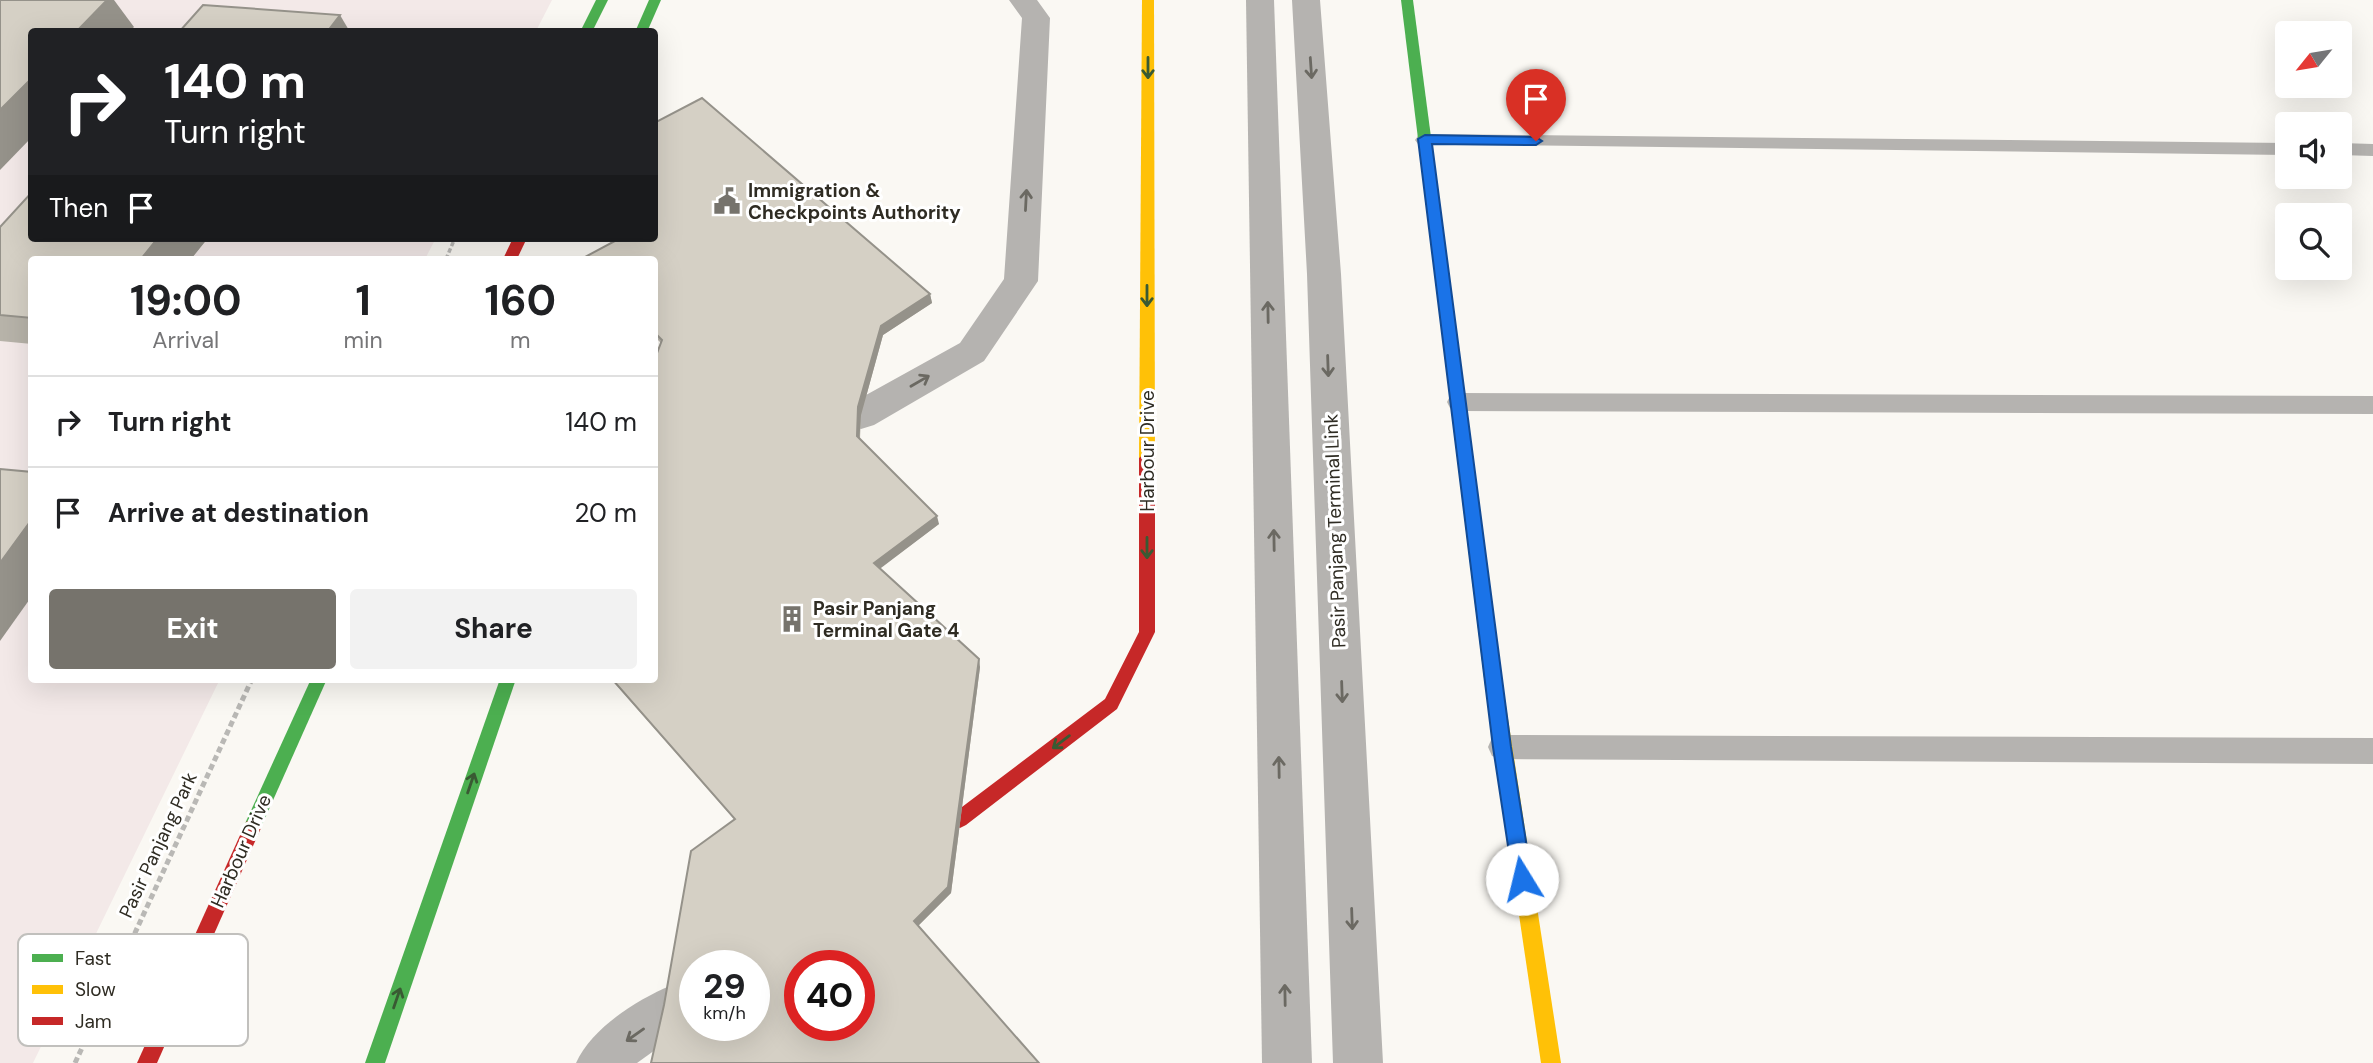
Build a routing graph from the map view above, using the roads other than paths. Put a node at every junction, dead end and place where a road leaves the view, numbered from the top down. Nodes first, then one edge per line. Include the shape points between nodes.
1 (601, 0) edge
2 (1023, 0) edge
3 (1148, 0) edge
4 (1260, 0) edge
5 (1306, 0) edge
6 (1407, 0) edge
7 (656, 4) edge
8 (588, 28) edge
9 (644, 28) edge
10 (1425, 139) junction
11 (2275, 149) edge
12 (2352, 149) edge
13 (2373, 150) edge
14 (1458, 402) junction
15 (2373, 405) edge
16 (861, 415) edge
17 (317, 683) edge
18 (507, 683) edge
19 (1502, 747) junction
20 (2373, 751) edge
21 (960, 819) edge
22 (205, 934) edge
23 (670, 1010) edge
24 (155, 1046) edge
25 (147, 1063) edge
26 (375, 1063) edge
27 (601, 1063) edge
28 (1287, 1063) edge
29 (1358, 1063) edge
30 (1551, 1063) edge

1 - 8 street
16 -> 2 street via 972,352 1021,281 1036,18
3 -> 21 street, Harbour Drive via 1147,632 1111,704
28 -> 4 street
5 -> 29 street, Pasir Panjang Terminal Link via 1325,288
6 - 10 street
7 - 9 street
10 - 11 lane
10 - 14 street
12 - 13 lane
14 - 15 lane
14 - 19 street
17 - 22 street, Harbour Drive
26 -> 18 street
19 - 20 lane
19 - 30 street
23 -> 27 street
24 - 25 street, Harbour Drive

